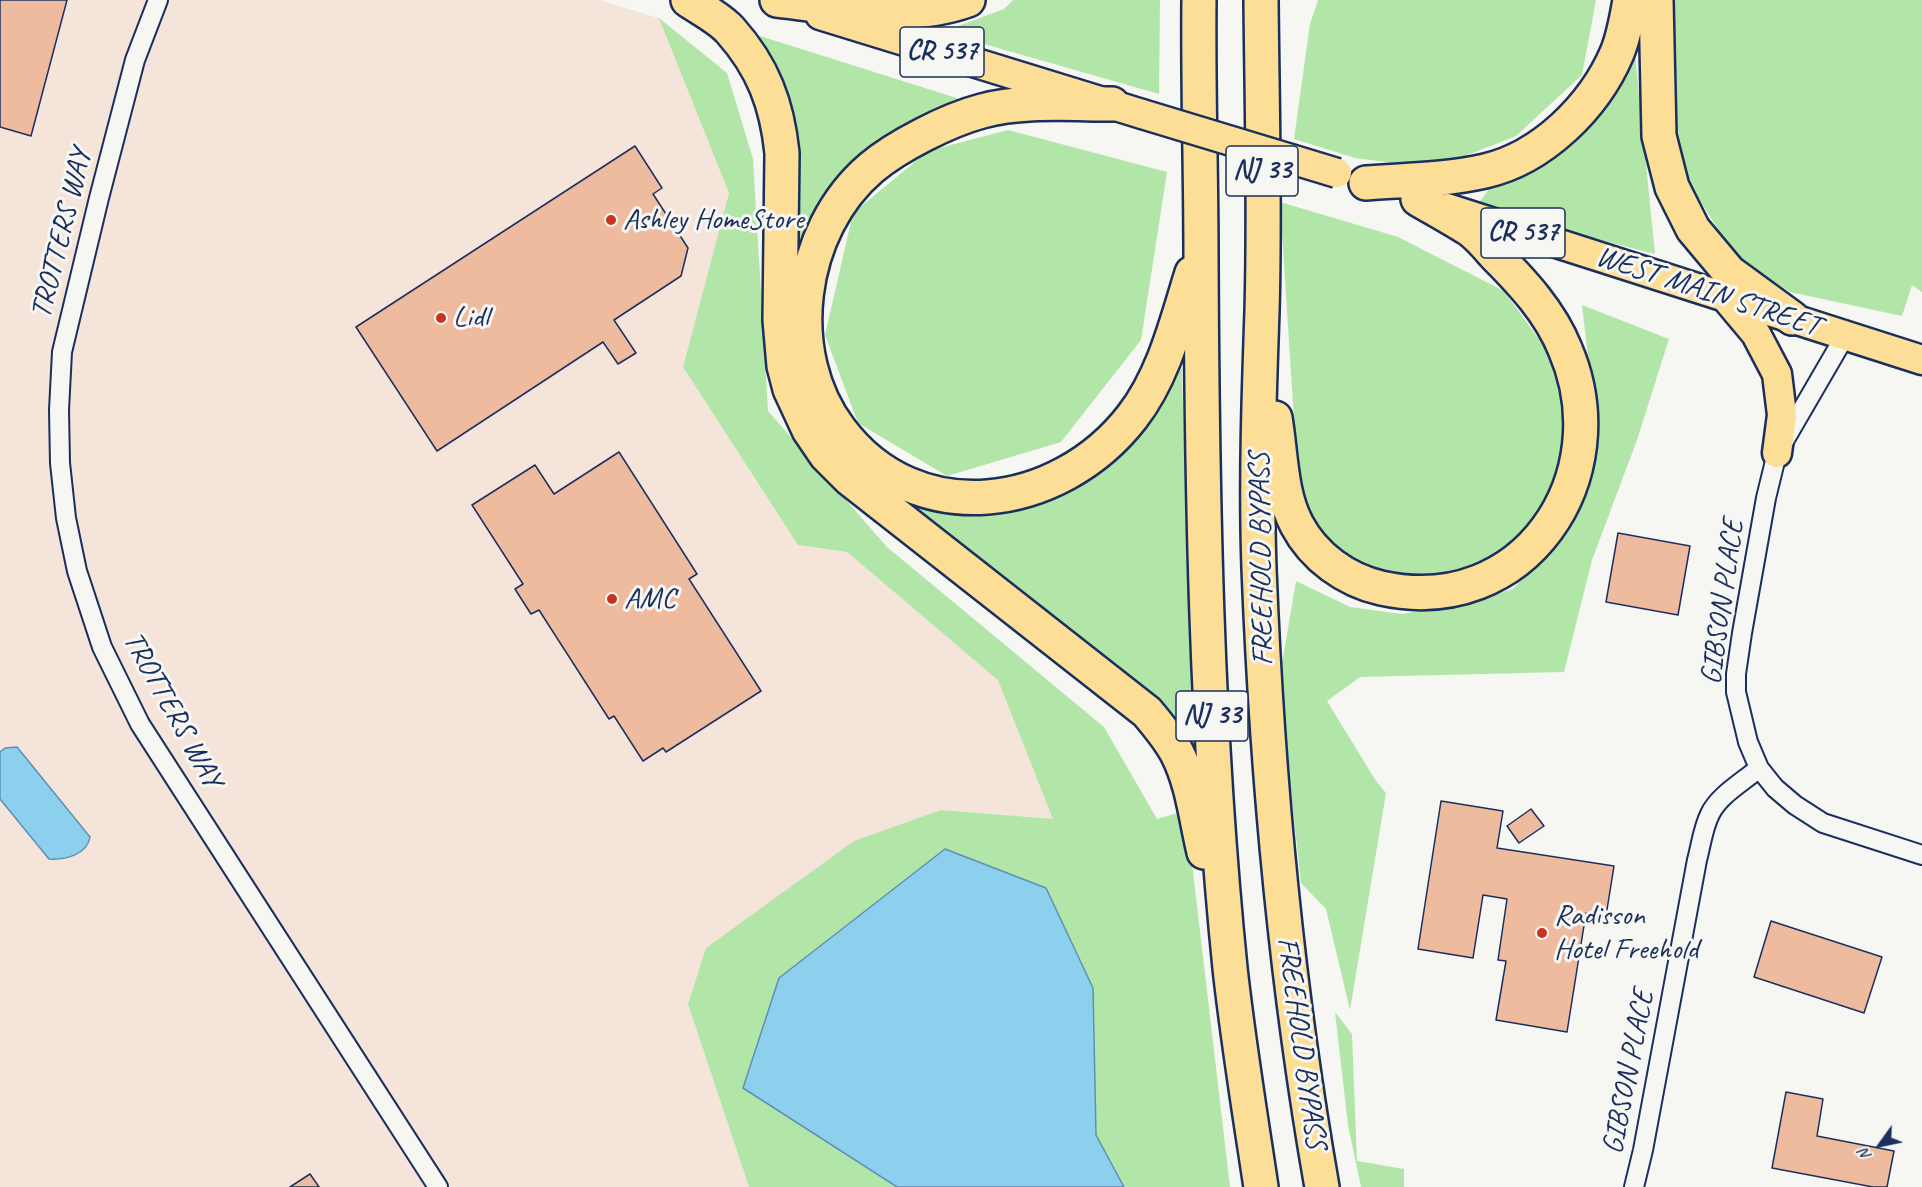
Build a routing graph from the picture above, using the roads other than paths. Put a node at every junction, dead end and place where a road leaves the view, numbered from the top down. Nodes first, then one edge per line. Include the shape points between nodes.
1 (145, 0) edge
2 (158, 0) edge
3 (688, 0) edge
4 (771, 0) edge
5 (777, 0) edge
6 (968, 0) edge
7 (1199, 0) edge
8 (1275, 0) edge
9 (1630, 0) edge
10 (1656, 0) edge
11 (1261, 15) edge
12 (135, 60) junction
13 (1127, 109) junction
14 (1352, 178) junction
15 (1418, 199) junction
16 (1201, 242) junction
17 (1725, 297) junction
18 (1792, 318) junction
19 (1261, 329) junction
20 (1845, 336) junction
21 (1922, 360) edge
22 (1777, 453) junction
23 (1759, 768) junction
24 (1922, 855) edge
25 (1230, 966) junction
26 (438, 1187) edge
27 (1262, 1187) edge
28 (1322, 1187) edge
29 (1634, 1187) edge

1 - 12 street, TROTTERS WAY
2 - 12 street, TROTTERS WAY
3 - 25 highway via 735,36 764,79 779,122 781,343 790,389 809,430 826,455 850,479 1132,698 1165,733 1189,784
4 - 13 main road, WEST MAIN STREET / CR 537
5 - 6 highway via 909,12
7 - 16 highway, FREEHOLD BYPASS / NJ 33
8 - 11 highway
9 - 14 highway via 1617,52 1605,77 1589,100 1550,138 1485,171 1436,178
10 - 18 highway via 1659,136 1672,187 1693,229 1729,272
11 - 19 highway, FREEHOLD BYPASS / NJ 33
12 - 26 street, TROTTERS WAY via 62,351 60,463 77,571 102,646 140,724
13 - 14 main road, WEST MAIN STREET / CR 537, bridge
13 - 16 highway via 1034,104 982,111 936,128 871,168 834,213 821,238 806,294 810,365 831,418 855,449 879,468 931,493 982,498 1010,495 1062,476 1105,446 1145,397 1174,331
14 - 15 main road, WEST MAIN STREET / CR 537
15 - 17 main road, WEST MAIN STREET / CR 537
15 - 19 highway via 1471,231 1512,271 1547,314 1574,371 1582,434 1574,478 1554,521 1520,557 1461,587 1417,593 1370,585 1344,574 1322,558 1306,540 1289,507
16 - 25 highway, FREEHOLD BYPASS / NJ 33 via 1206,605
17 - 18 main road, WEST MAIN STREET / CR 537
17 - 22 main road via 1756,334 1777,374 1782,415
18 - 20 main road, WEST MAIN STREET / CR 537
19 - 28 highway, FREEHOLD BYPASS / NJ 33 via 1259,567 1270,763 1295,1010
20 - 21 main road, WEST MAIN STREET / CR 537
20 - 22 street, GIBSON PLACE
22 - 23 street, GIBSON PLACE via 1736,674 1742,722
23 - 24 street via 1775,789 1823,823
23 - 29 street, GIBSON PLACE via 1719,802 1705,827
25 - 27 highway, FREEHOLD BYPASS / NJ 33

